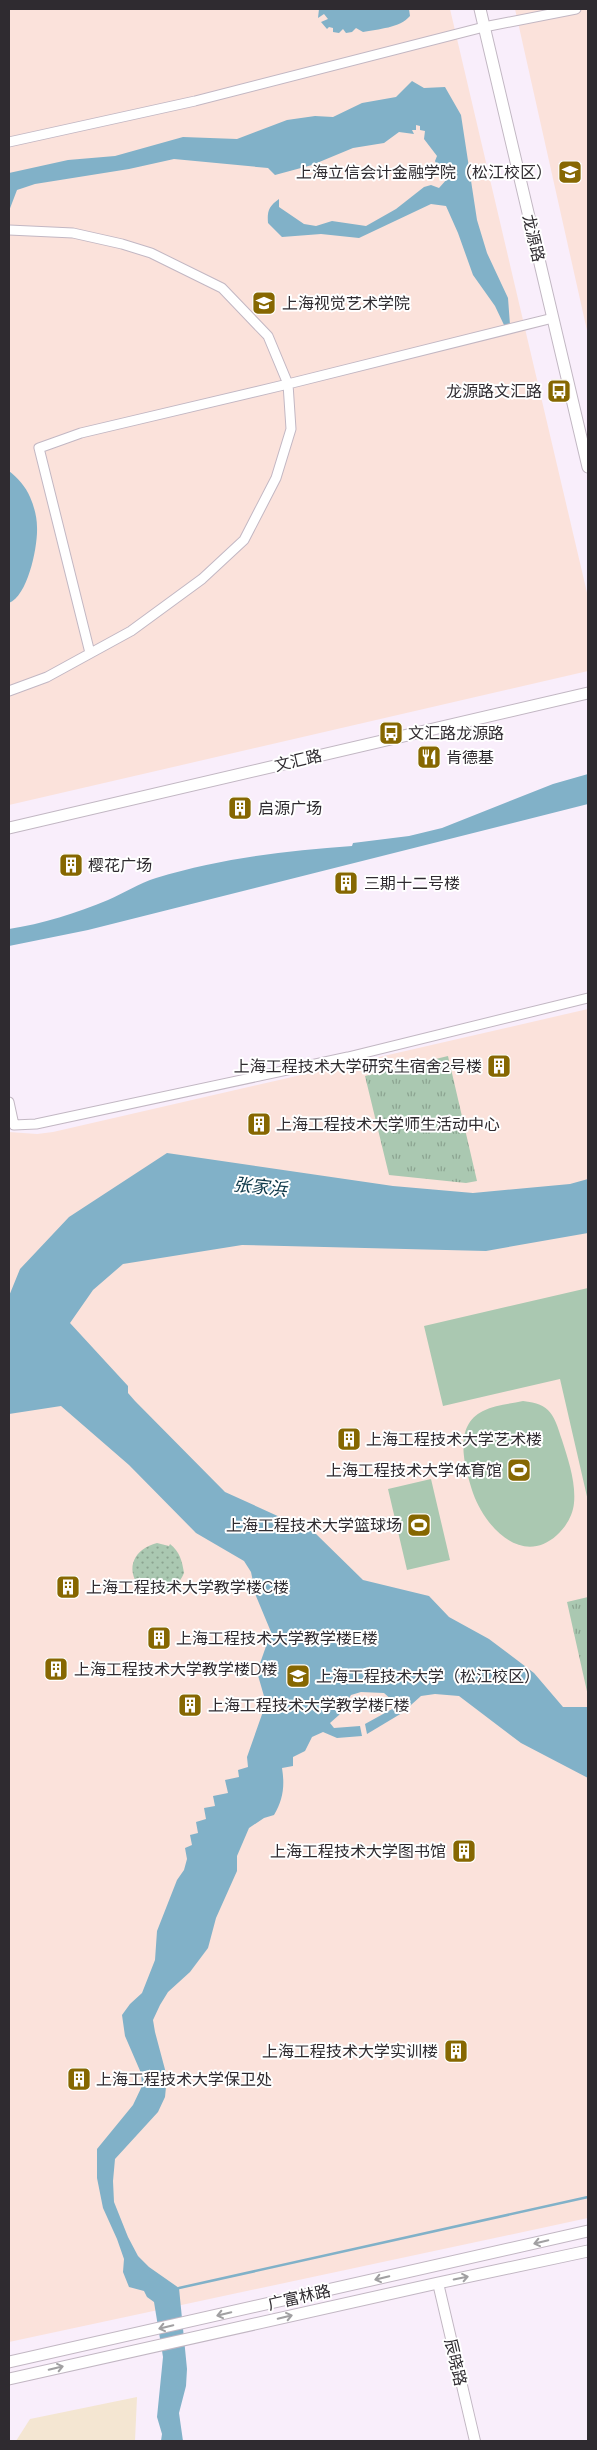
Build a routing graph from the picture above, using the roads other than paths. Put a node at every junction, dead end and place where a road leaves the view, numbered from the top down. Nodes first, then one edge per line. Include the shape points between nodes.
1 (480, 9) edge
2 (576, 9) edge
3 (484, 27) junction
4 (9, 142) edge
5 (9, 230) edge
6 (553, 318) junction
7 (288, 384) junction
8 (586, 446) edge
9 (588, 467) edge
10 (90, 653) junction
11 (9, 691) edge
12 (588, 693) edge
13 (9, 828) edge
14 (588, 998) edge
15 (9, 1102) edge
16 (588, 2231) edge
17 (588, 2251) edge
18 (438, 2282) junction
19 (9, 2362) edge
20 (9, 2379) edge
21 (474, 2441) edge

1 - 3 main road, 龙源路
2 - 3 street
3 - 4 street via 195,101
3 - 6 main road, 龙源路
5 - 7 street via 73,233 122,244 151,253 222,288 268,336
6 - 7 street
6 - 8 main road, 龙源路
7 - 10 street via 291,429 276,478 244,540 202,579 131,631
7 - 10 street via 80,433 39,448
8 - 9 main road, 龙源路
10 - 11 street via 47,676
12 - 13 main road, 文汇路
14 - 15 street via 348,1057 36,1124 14,1125
16 -> 19 main road, 广富林路
18 -> 17 main road, 广富林路
20 -> 18 main road, 广富林路
18 - 21 street, 辰晓路

